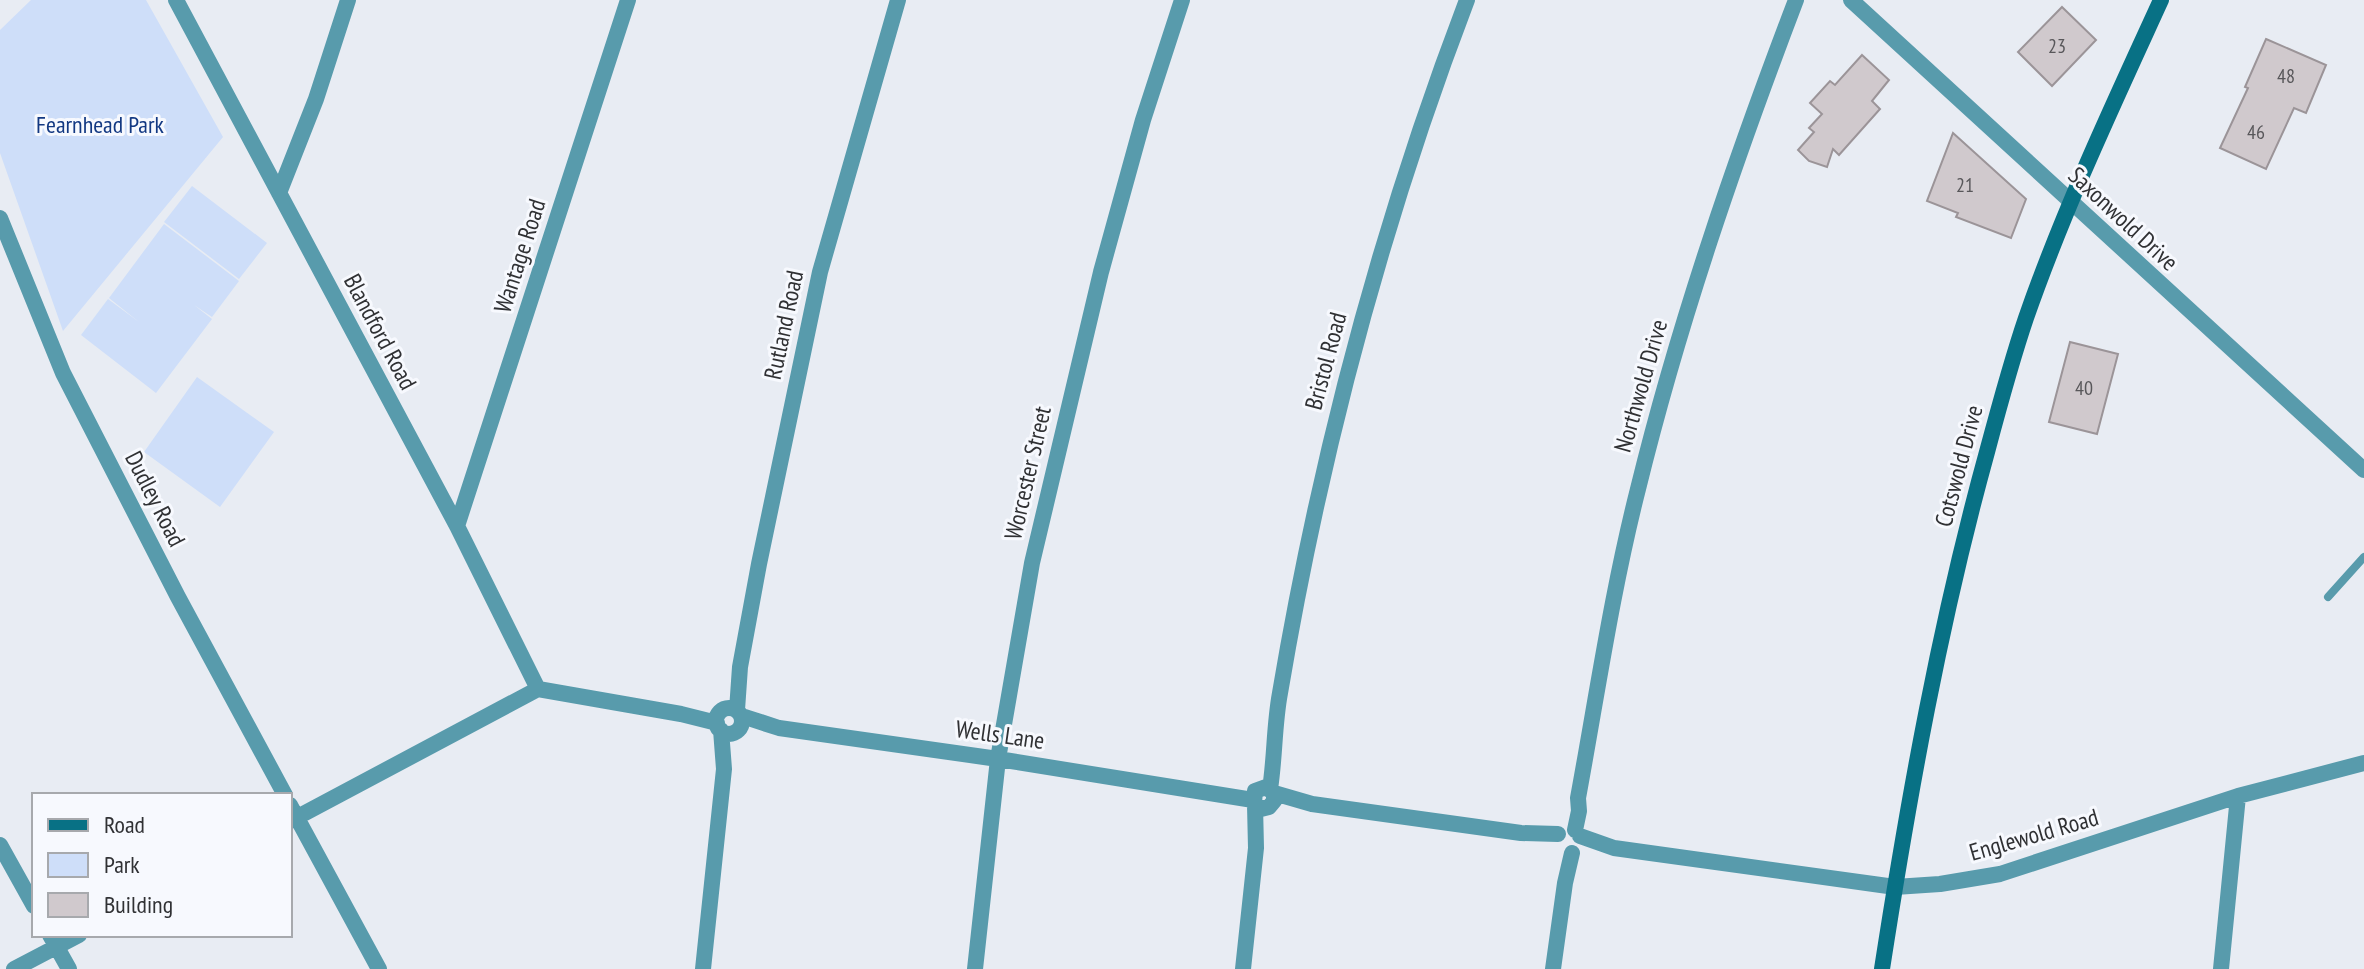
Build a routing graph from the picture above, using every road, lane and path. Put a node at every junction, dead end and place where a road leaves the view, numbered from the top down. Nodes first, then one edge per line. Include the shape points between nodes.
1 (176, 0) edge
2 (348, 0) edge
3 (628, 0) edge
4 (898, 0) edge
5 (1182, 0) edge
6 (1467, 0) edge
7 (1796, 0) edge
8 (1851, 0) edge
9 (2161, 0) edge
10 (279, 193) junction
11 (2069, 202) junction
12 (0, 218) edge
13 (2364, 470) edge
14 (457, 526) junction
15 (2364, 557) edge
16 (2328, 597) dead end
17 (538, 689) junction
18 (729, 720) junction
19 (998, 759) junction
20 (2364, 763) edge
21 (284, 793) edge
22 (2238, 796) junction
23 (1263, 798) junction
24 (292, 815) edge
25 (1569, 840) junction
26 (0, 845) edge
27 (1895, 887) junction
28 (32, 902) edge
29 (54, 941) edge
30 (14, 969) edge
31 (69, 969) edge
32 (379, 969) edge
33 (703, 969) edge
34 (975, 969) edge
35 (1243, 969) edge
36 (1553, 969) edge
37 (1882, 969) edge
38 (2221, 969) edge

1 - 10 street, Blandford Road
2 - 10 street
3 - 14 street, Wantage Road
4 - 18 street, Rutland Road via 820,272
5 - 19 street, Worcester Street via 1083,339 1032,563
6 - 23 street, Bristol Road via 1417,134 1344,383 1319,486
7 - 25 street, Northwold Drive via 1704,257 1656,418 1622,560 1579,811
8 - 11 street, Saxonwold Drive
9 - 11 main road, Cotswold Drive
10 - 14 street, Blandford Road
11 - 13 street, Saxonwold Drive
11 - 27 main road, Cotswold Drive via 2025,320 1953,580
12 - 21 street, Dudley Road via 63,373
14 - 17 street, Blandford Road
15 - 16 lane
17 - 18 street, Wells Lane
17 - 24 street
18 - 19 street, Wells Lane
18 - 33 street, Rutland Road
19 - 23 street, Wells Lane
19 - 34 street, Worcester Street
20 - 22 street, Englewold Road
22 - 27 street, Englewold Road via 2000,874
22 - 38 street
23 - 25 street, Englewold Road
23 - 35 street, Bristol Road
24 - 32 street
25 - 27 street, Englewold Road via 1600,850
25 - 36 street, Northwold Drive
26 - 28 street
27 - 37 main road, Cotswold Drive
29 - 30 street
29 - 31 street

